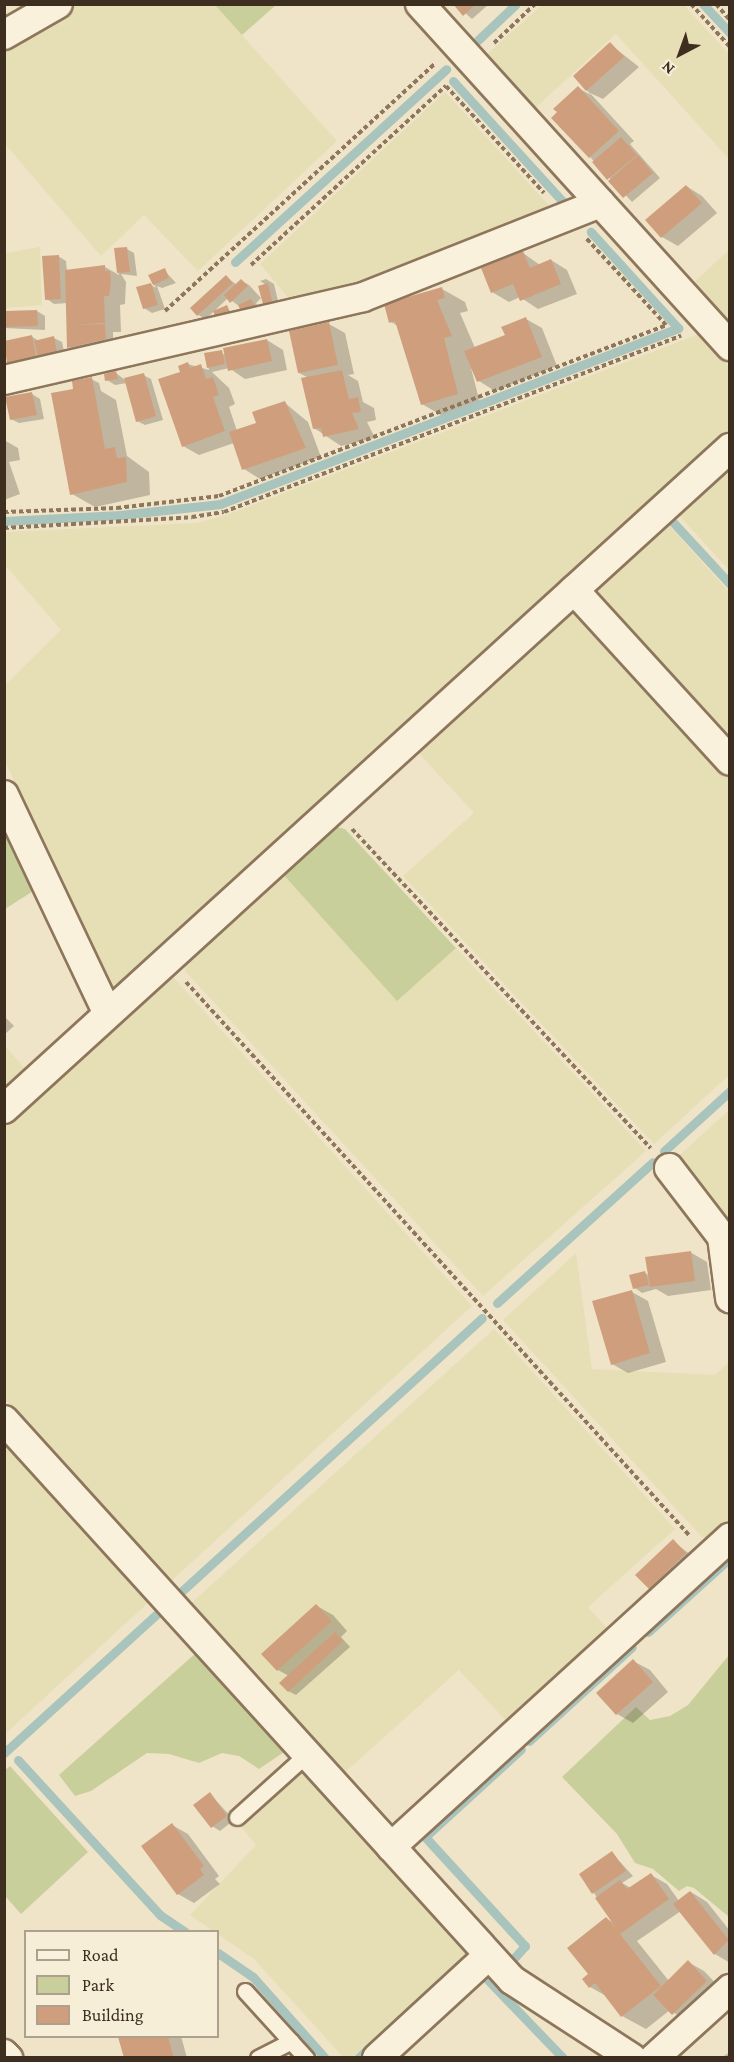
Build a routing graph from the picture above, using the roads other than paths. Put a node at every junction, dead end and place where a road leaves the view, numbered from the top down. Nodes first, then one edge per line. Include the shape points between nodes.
1 (58, 4) edge
2 (420, 4) edge
3 (4, 36) edge
4 (600, 203) junction
5 (729, 346) edge
6 (4, 380) edge
7 (729, 448) edge
8 (574, 590) junction
9 (729, 761) edge
10 (4, 795) edge
11 (108, 1014) junction
12 (4, 1109) edge
13 (669, 1168) road end
14 (729, 1298) edge
15 (4, 1420) edge
16 (719, 1547) edge
17 (307, 1754) junction
18 (237, 1817) dead end
19 (391, 1847) junction
20 (489, 1955) junction
21 (729, 1989) edge
22 (245, 1991) dead end
23 (291, 2041) junction
24 (4, 2054) edge
25 (8, 2058) edge
26 (258, 2058) edge
27 (306, 2058) edge
28 (376, 2058) edge
29 (632, 2058) edge
30 (654, 2058) edge

1 - 3 street
2 - 4 street
4 - 5 street
4 - 6 street via 363,297
7 - 8 street
8 - 9 street
8 - 11 street
10 - 11 street
11 - 12 street
13 - 14 street via 722,1237
15 - 17 street
16 - 19 street
17 - 18 lane
17 - 19 street
19 - 20 street
20 - 28 street
20 - 29 street via 512,1980
21 - 30 street
22 - 23 lane
23 - 26 lane
23 - 27 lane
24 - 25 street

